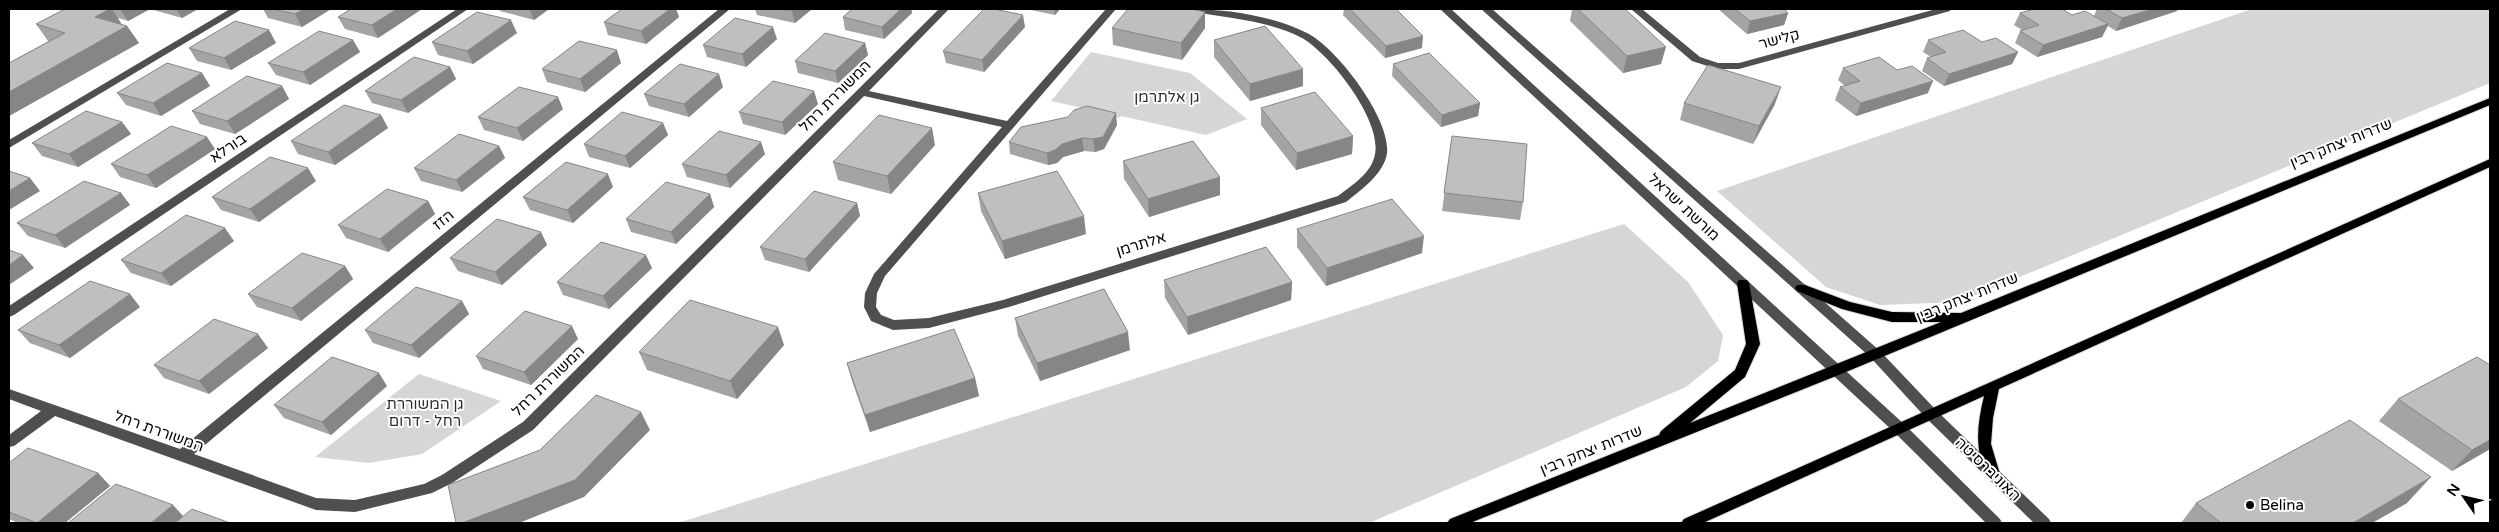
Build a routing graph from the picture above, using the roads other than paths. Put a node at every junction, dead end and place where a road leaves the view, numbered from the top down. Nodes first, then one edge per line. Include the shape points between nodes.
1 (237, 9) edge
2 (463, 9) edge
3 (725, 9) edge
4 (944, 9) edge
5 (1111, 9) edge
6 (1194, 9) edge
7 (1445, 9) edge
8 (1486, 9) edge
9 (1636, 9) edge
10 (1946, 9) edge
11 (862, 92) junction
12 (2490, 101) edge
13 (1009, 125) junction
14 (9, 145) edge
15 (2490, 163) edge
16 (1743, 283) junction
17 (1801, 288) junction
18 (9, 312) edge
19 (1966, 316) junction
20 (1875, 354) junction
21 (1836, 370) junction
22 (1993, 387) junction
23 (9, 394) edge
24 (53, 410) junction
25 (1932, 415) junction
26 (1900, 429) junction
27 (9, 442) edge
28 (1658, 442) junction
29 (182, 456) junction
30 (1993, 474) junction
31 (1455, 523) edge
32 (1689, 523) edge
33 (1995, 523) edge
34 (2044, 523) edge

1 - 14 street
2 - 18 street, בורלא
3 - 29 street, הזז
4 - 11 street, המשוררת רחל
5 - 13 street, אלתרמן
6 - 13 street, אלתרמן via 1287,30 1306,36 1320,46 1367,105 1378,127 1381,153 1368,178 1342,199 1004,304 929,323 893,325 876,318 870,307 870,293 880,274
7 - 16 street, מורשת ישראל
8 - 17 street, מורשת ישראל
9 - 10 street, קלישר via 1696,59 1717,66 1739,66
11 - 13 street
11 - 29 street, המשוררת רחל via 528,426 427,490 354,506 316,504
12 - 19 main road, שדרות יצחק רבין
15 - 22 main road
16 - 21 street, מורשת ישראל
16 - 28 main road via 1753,344 1740,373
17 - 19 main road via 1847,306 1892,317
17 - 20 street, מורשת ישראל
19 - 20 main road, שדרות יצחק רבין
20 - 21 main road, שדרות יצחק רבין
20 - 25 street, מורשת ישראל
21 - 26 street, מורשת ישראל
21 - 28 main road, שדרות יצחק רבין
22 - 25 main road
22 - 30 main road via 1984,444
23 - 24 street, המשוררת רחל
24 - 27 street
24 - 29 street, המשוררת רחל
25 - 26 main road
25 - 30 street, האוניברסיטה
26 - 32 main road
26 - 33 street
28 - 31 main road, שדרות יצחק רבין
30 - 34 street, האוניברסיטה

